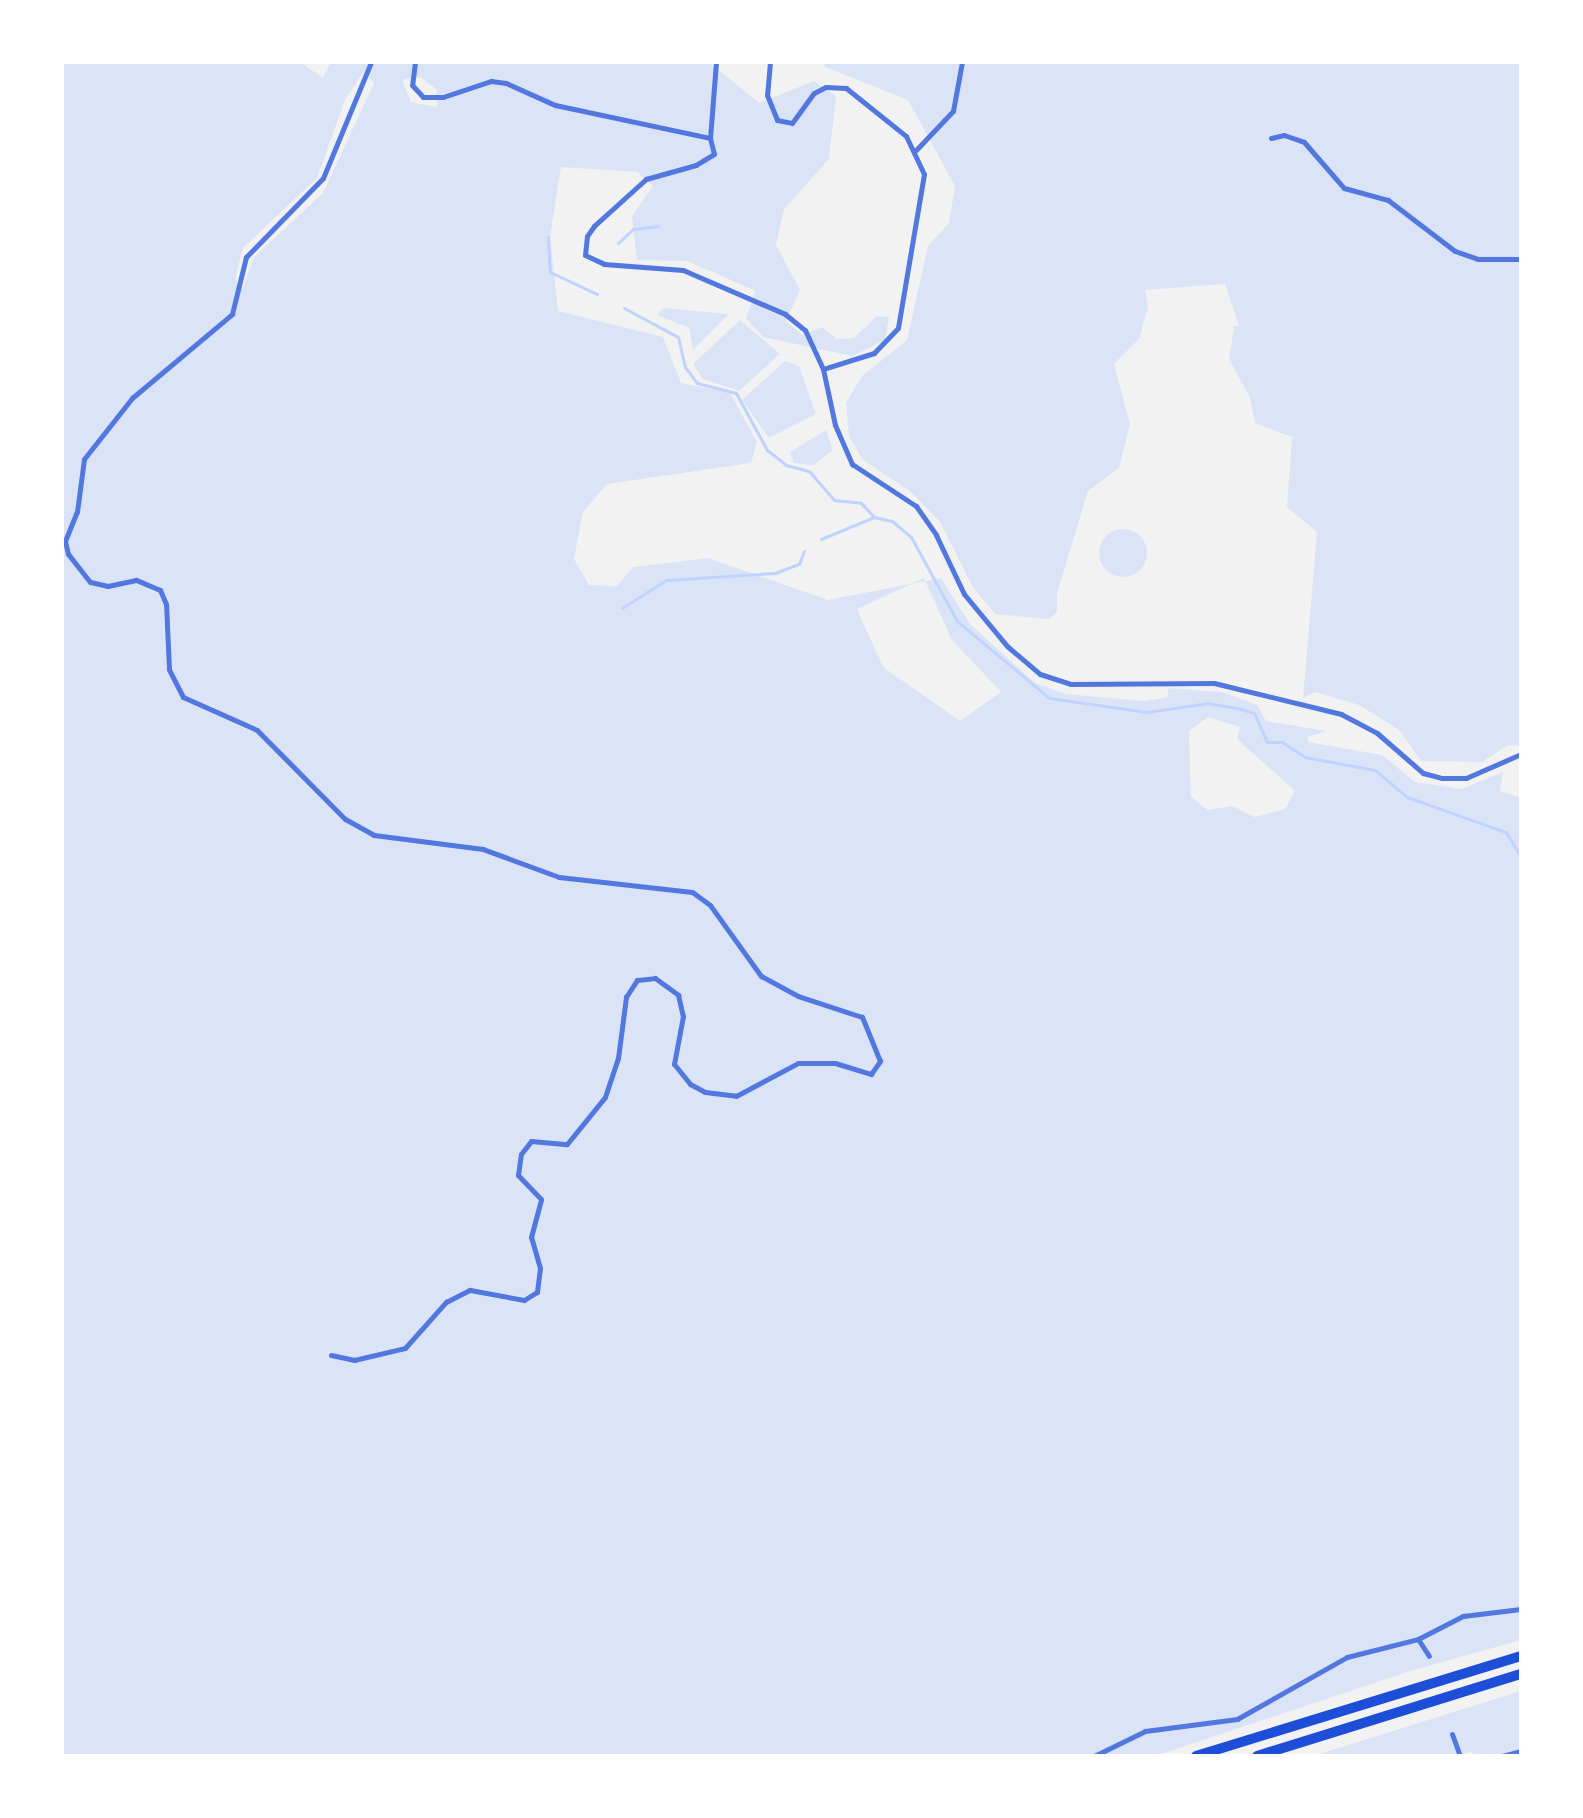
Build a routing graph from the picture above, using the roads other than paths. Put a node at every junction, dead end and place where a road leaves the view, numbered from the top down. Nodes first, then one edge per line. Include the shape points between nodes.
1 (371, 62) edge
2 (415, 62) edge
3 (716, 62) edge
4 (770, 62) edge
5 (962, 62) edge
6 (710, 138) junction
7 (1271, 138) dead end
8 (916, 150) junction
9 (1521, 259) edge
10 (823, 369) junction
11 (1521, 754) edge
12 (331, 1355) dead end
13 (1521, 1609) edge
14 (1418, 1639) junction
15 (1429, 1656) dead end
16 (1521, 1656) edge
17 (1521, 1674) edge
18 (1452, 1734) dead end
19 (1521, 1751) edge
20 (1094, 1756) edge
21 (1196, 1756) edge
22 (1257, 1756) edge
23 (1460, 1756) edge
24 (1502, 1756) edge

1 - 12 street via 323,178 246,257 232,314 132,398 84,459 77,512 65,541 68,554 90,582 108,586 136,580 160,590 166,604 169,669 183,697 257,730 345,819 374,835 483,849 559,877 692,892 710,905 761,976 798,996 862,1017 880,1061 871,1074 835,1063 798,1063 736,1096 705,1092 690,1084 674,1064 683,1016 678,995 655,978 637,980 626,997 618,1058 605,1097 567,1144 531,1141 521,1154 518,1175 541,1199 531,1237 540,1268 537,1292 524,1300 470,1290 446,1302 405,1348 354,1360
2 - 6 street via 412,85 423,97 443,97 491,81 506,83 555,105
3 - 6 street
4 - 8 street via 767,95 785,125 814,93 826,87 846,88 871,103
5 - 8 street via 953,111
6 - 10 street via 714,154 708,161 646,179 594,226 585,255 604,264 683,270 785,314 805,330
7 - 9 street via 1284,135 1304,142 1344,188 1388,200 1455,251 1478,259
8 - 10 street via 923,191 898,328 874,353
10 - 11 street via 835,425 852,464 916,506 964,594 1007,646 1040,674 1070,684 1214,683 1341,714 1377,733 1423,773 1442,778 1466,778
13 - 14 street via 1482,1611
14 - 15 street
14 - 20 street via 1347,1657 1237,1719 1145,1731
16 - 21 highway
17 - 22 highway
18 - 23 street
19 - 24 street

